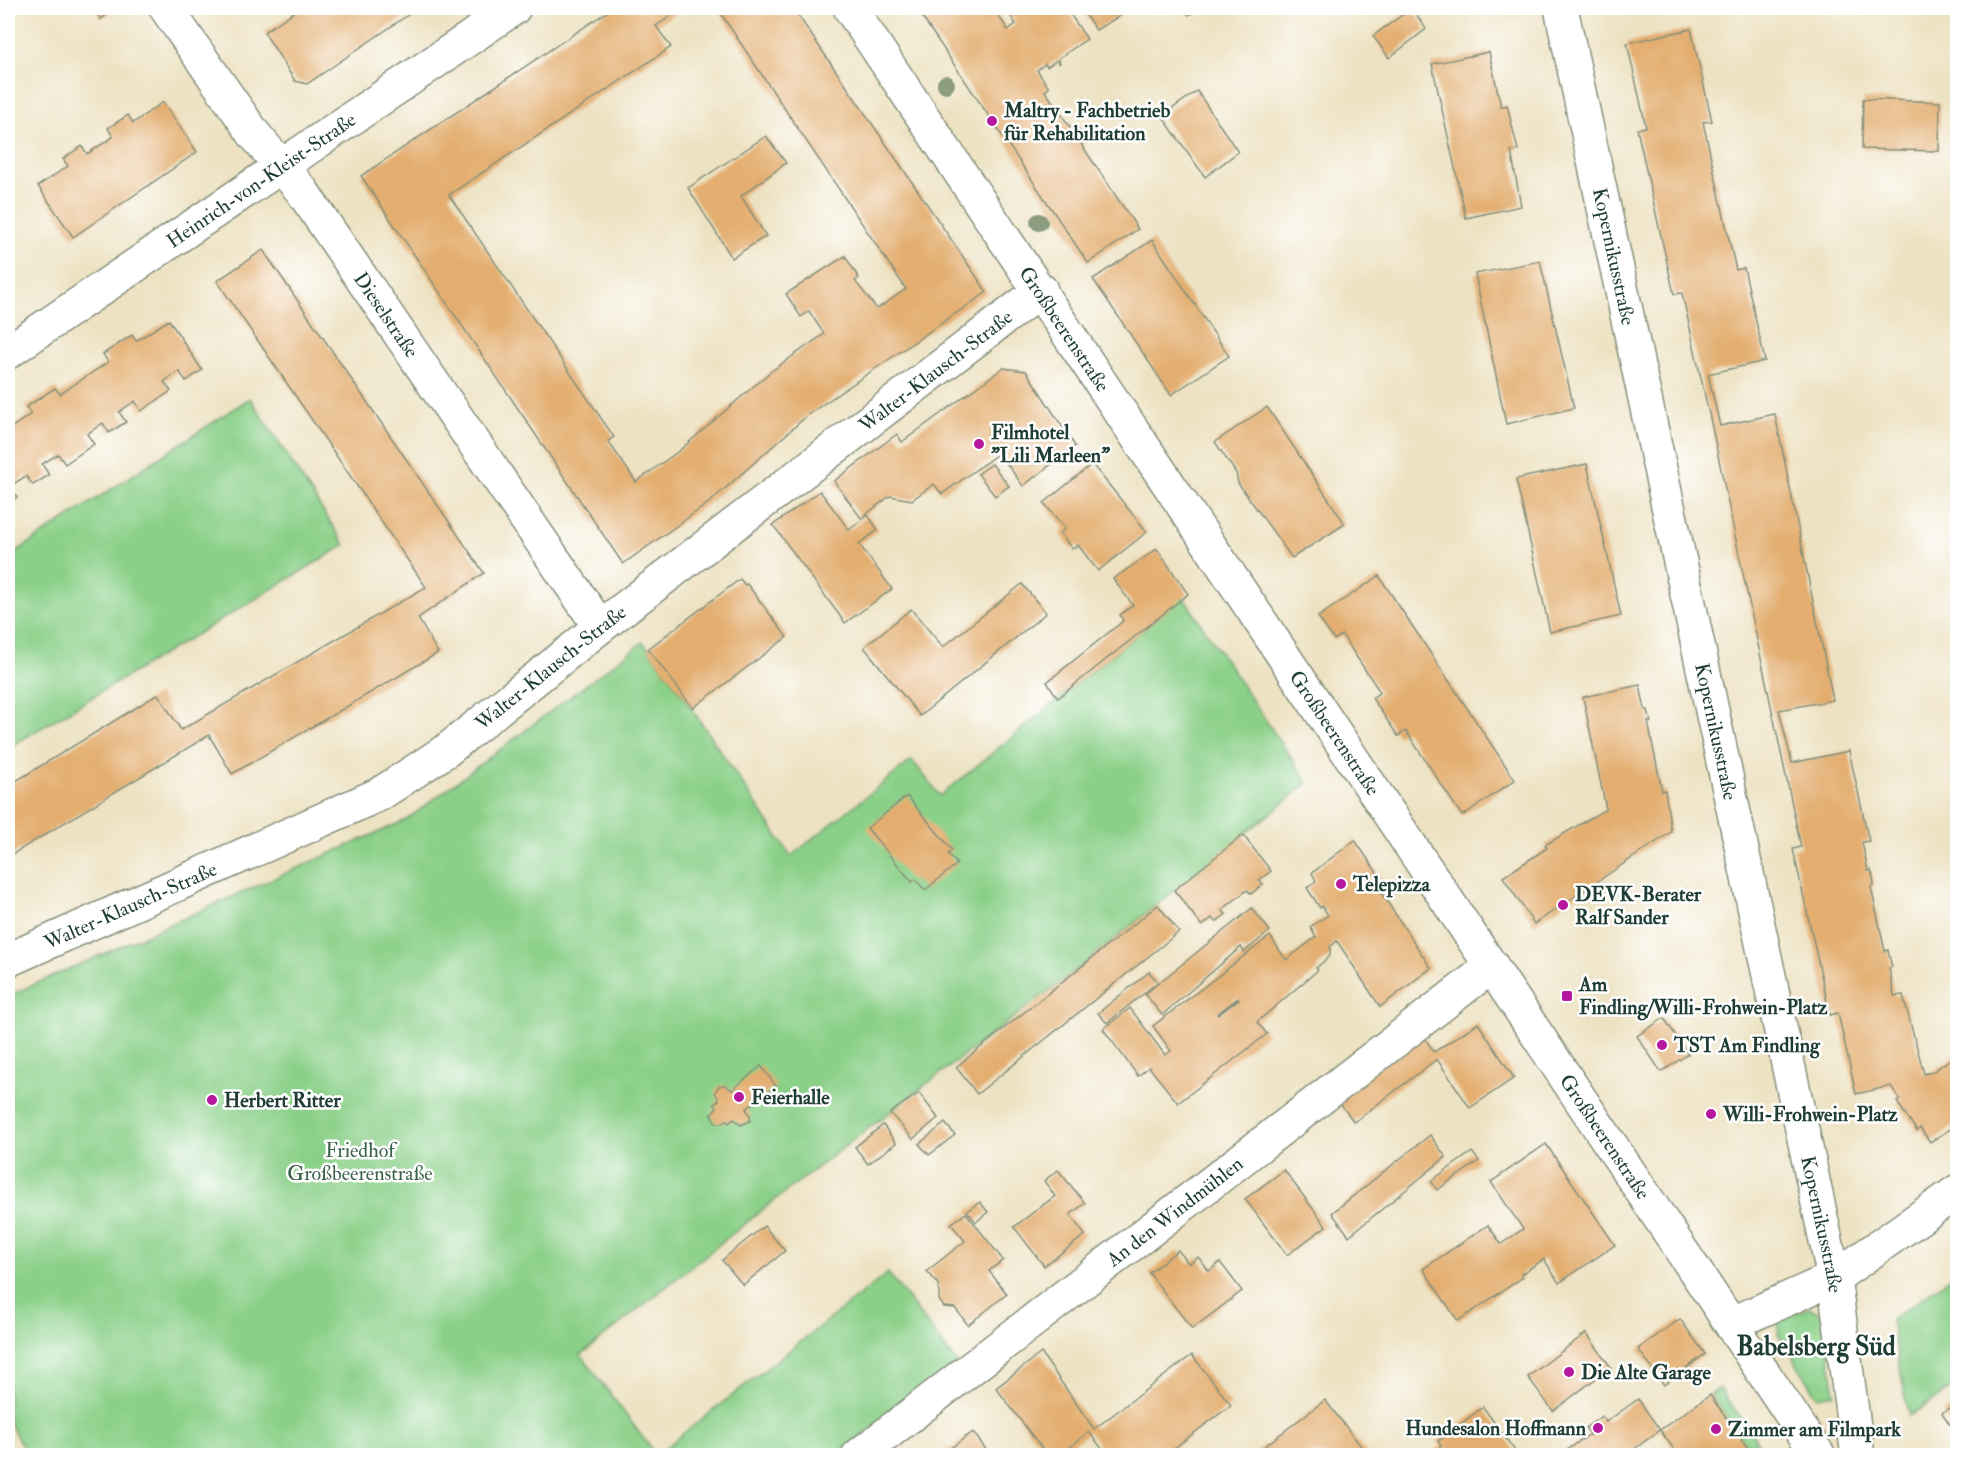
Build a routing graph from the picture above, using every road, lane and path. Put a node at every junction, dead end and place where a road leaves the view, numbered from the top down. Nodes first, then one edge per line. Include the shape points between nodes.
1 (166, 8) edge
2 (514, 8) edge
3 (850, 8) edge
4 (1561, 8) edge
5 (283, 167) junction
6 (1041, 290) junction
7 (8, 352) edge
8 (600, 627) junction
9 (8, 960) edge
10 (1492, 966) junction
11 (1958, 1191) edge
12 (1834, 1278) junction
13 (1731, 1324) junction
14 (858, 1455) edge
15 (1819, 1455) edge
16 (1858, 1455) edge

1 - 5 street, Dieselstraße via 254,134
2 - 5 street, Heinrich-von-Kleist-Straße
3 - 6 street, Großbeerenstraße
4 - 12 street, Kopernikusstraße
5 - 7 street, Heinrich-von-Kleist-Straße
5 - 8 street, Dieselstraße
6 - 8 street, Walter-Klausch-Straße
6 - 10 street, Großbeerenstraße
8 - 9 street, Walter-Klausch-Straße via 447,750 380,794
10 - 13 street, Großbeerenstraße
10 - 14 street, An den Windmühlen
11 - 12 street
12 - 13 street
12 - 16 street, Kopernikusstraße
13 - 15 street, Großbeerenstraße

